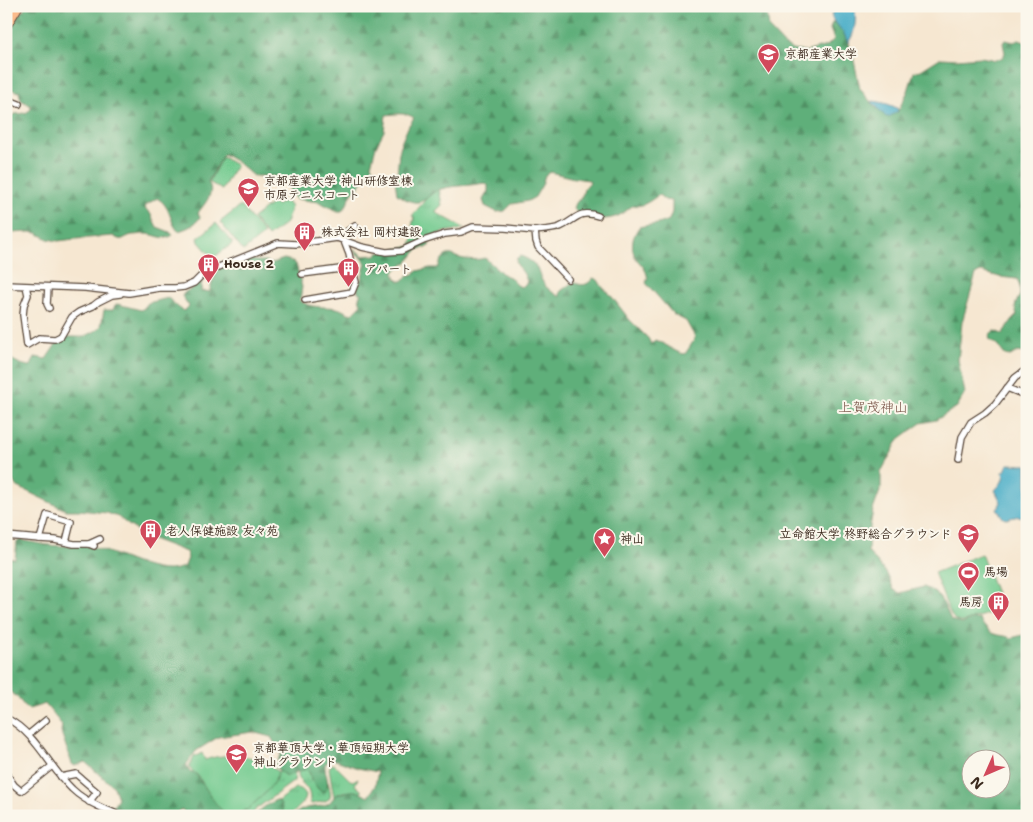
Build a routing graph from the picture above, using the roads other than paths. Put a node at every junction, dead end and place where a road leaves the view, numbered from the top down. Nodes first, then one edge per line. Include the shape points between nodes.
1 (18, 6) edge
2 (6, 26) edge
3 (6, 99) edge
4 (19, 104) dead end
5 (598, 216) dead end
6 (355, 226) dead end
7 (535, 231) junction
8 (337, 238) junction
9 (344, 241) junction
10 (206, 259) dead end
11 (352, 268) junction
12 (204, 273) junction
13 (302, 274) dead end
14 (568, 279) dead end
15 (6, 284) edge
16 (26, 286) junction
17 (48, 287) junction
18 (124, 293) junction
19 (305, 300) dead end
20 (49, 308) dead end
21 (1026, 371) edge
22 (1007, 388) junction
23 (1026, 394) edge
24 (958, 460) dead end
25 (6, 536) edge
26 (40, 539) junction
27 (100, 539) dead end
28 (66, 542) junction
29 (6, 718) edge
30 (46, 720) dead end
31 (29, 734) junction
32 (52, 766) junction
33 (6, 773) edge
34 (61, 777) junction
35 (89, 802) junction
36 (119, 816) edge

1 - 2 main road
3 - 4 street
5 - 7 street via 582,214 558,228
6 - 8 street
7 - 9 street via 473,227 386,252
7 - 14 street via 538,247
8 - 9 street
8 - 12 street via 296,244 278,243
9 - 11 street
10 - 12 street
11 - 13 street
11 - 19 street via 356,282 352,292
12 - 18 street via 184,287
15 - 16 street
16 - 17 street
16 - 18 street via 28,295 23,315 27,345 39,338 61,336 72,317 112,295
17 - 18 street
17 - 20 street
21 - 22 street
22 - 23 street
22 - 24 street via 995,404 971,422 962,437
25 - 26 street
26 - 28 street
26 - 28 street via 47,515 71,522
27 - 28 street via 92,545
29 - 31 street
30 - 31 street
31 - 32 street
32 - 33 street via 20,791
32 - 34 street
34 - 35 street
34 - 35 street via 76,774 97,792
35 - 36 street

